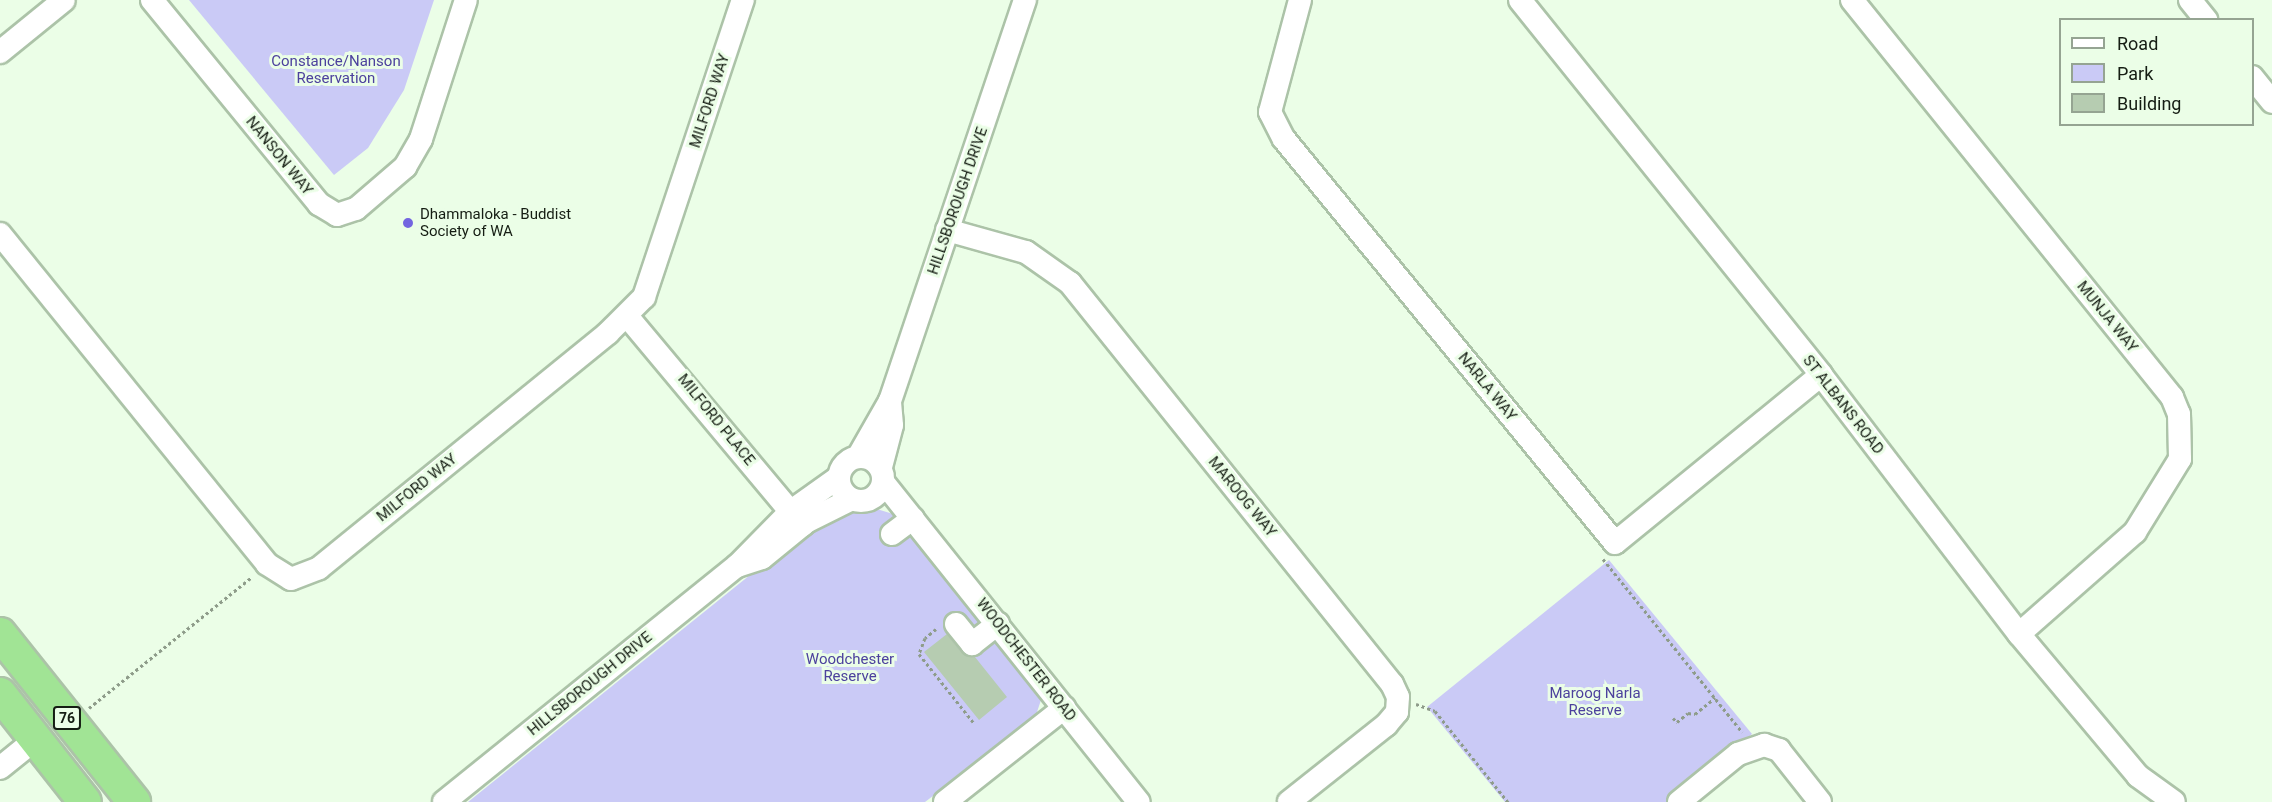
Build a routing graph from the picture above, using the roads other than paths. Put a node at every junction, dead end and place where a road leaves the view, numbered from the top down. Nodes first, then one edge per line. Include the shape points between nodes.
1 (64, 0) edge
2 (152, 0) edge
3 (466, 0) edge
4 (743, 0) edge
5 (1025, 0) edge
6 (1300, 0) edge
7 (1852, 0) edge
8 (2190, 0) edge
9 (1527, 2) edge
10 (2204, 18) edge
11 (0, 52) edge
12 (2254, 78) edge
13 (2272, 102) edge
14 (947, 230) junction
15 (0, 234) edge
16 (627, 316) junction
17 (1821, 375) junction
18 (890, 401) junction
19 (858, 457) junction
20 (882, 475) junction
21 (839, 477) junction
22 (856, 500) junction
23 (913, 518) junction
24 (796, 519) junction
25 (892, 534) dead end
26 (998, 624) junction
27 (946, 627) road end
28 (0, 634) edge
29 (2019, 634) junction
30 (0, 694) edge
31 (1064, 708) junction
32 (36, 739) junction
33 (0, 768) edge
34 (85, 802) edge
35 (134, 802) edge
36 (444, 802) edge
37 (945, 802) edge
38 (1139, 802) edge
39 (1289, 802) edge
40 (1678, 802) edge
41 (1820, 802) edge
42 (2174, 802) edge

1 - 11 street
2 - 3 street, NANSON WAY via 319,204 337,215 356,208 405,167 421,139
4 - 16 street, MILFORD WAY via 644,297
5 - 14 street, HILLSBOROUGH DRIVE
6 - 17 street, NARLA WAY via 1270,112 1284,139 1615,543
7 - 29 street, MUNJA WAY via 2172,397 2179,414 2180,459 2134,532
8 - 10 street
9 - 17 street, ST ALBANS ROAD
12 - 13 street
14 - 18 street, HILLSBOROUGH DRIVE
14 - 39 street, MAROOG WAY via 1026,252 1070,283 1398,697 1397,712 1386,725
15 - 16 street, MILFORD WAY via 267,564 291,579 319,568
16 - 24 street, MILFORD PLACE
17 - 29 street, ST ALBANS ROAD
18 - 19 street, HILLSBOROUGH DRIVE
18 - 20 street, HILLSBOROUGH DRIVE via 892,425
19 - 20 street via 874,460
19 - 21 street via 848,460
20 - 22 street via 875,497
20 - 23 street, WOODCHESTER ROAD
21 - 22 street via 841,488
21 - 24 street, HILLSBOROUGH DRIVE
22 - 23 street
22 - 24 street, HILLSBOROUGH DRIVE
23 - 25 street
23 - 26 street, WOODCHESTER ROAD
24 - 36 street, HILLSBOROUGH DRIVE
26 - 27 street via 972,644
26 - 31 street, WOODCHESTER ROAD
28 - 35 highway, 76
29 - 42 street, ST ALBANS ROAD via 2138,776
30 - 32 highway, 76
31 - 37 street
31 - 38 street, WOODCHESTER ROAD
32 - 33 street
32 - 34 highway, 76
40 - 41 street via 1754,746 1779,750

